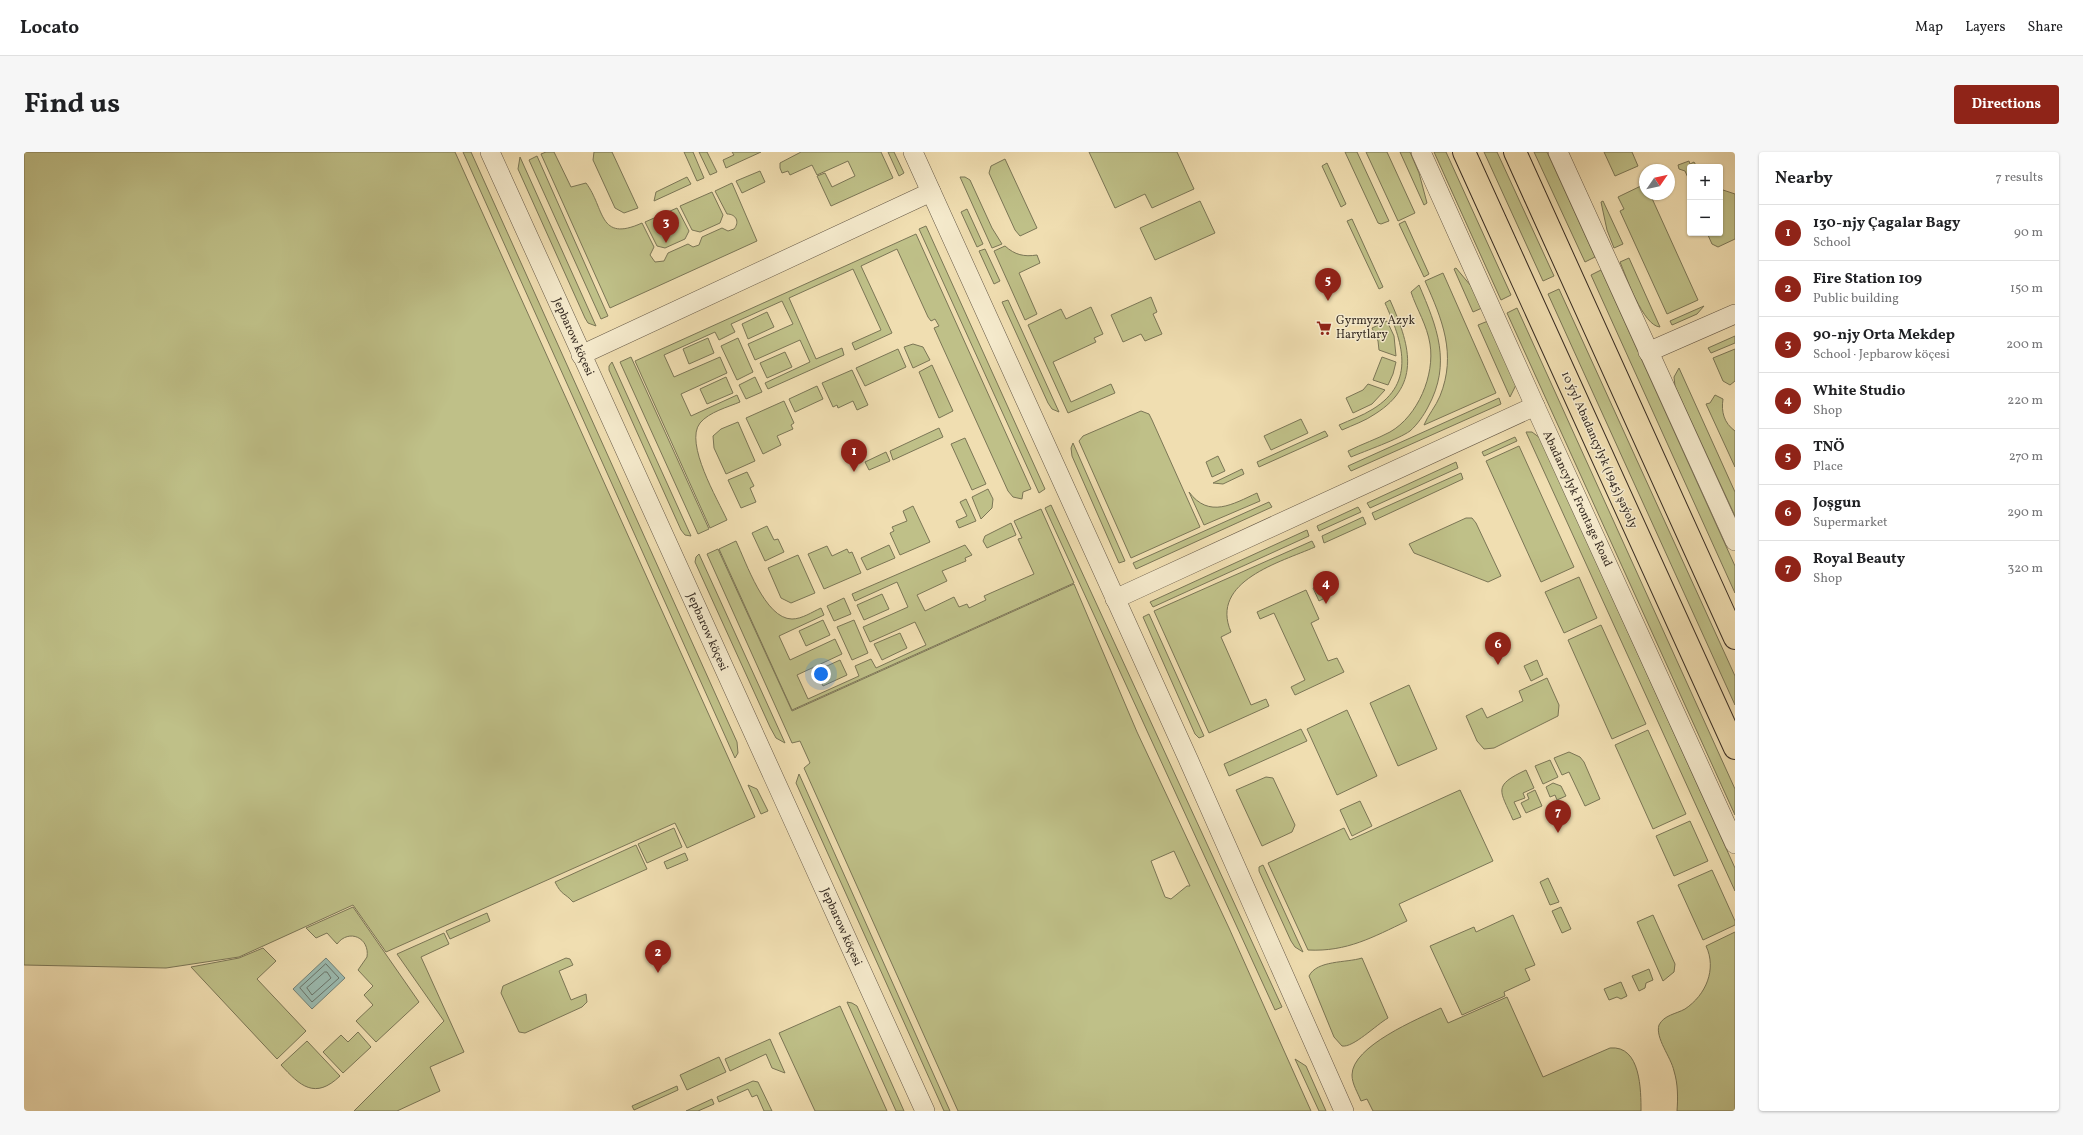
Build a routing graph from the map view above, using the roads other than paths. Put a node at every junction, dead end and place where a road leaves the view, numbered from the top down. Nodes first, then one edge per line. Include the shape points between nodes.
1 (490, 152) edge
2 (913, 152) edge
3 (1421, 152) edge
4 (1464, 152) edge
5 (1515, 152) edge
6 (1558, 152) edge
7 (932, 192) junction
8 (1735, 314) edge
9 (1648, 352) junction
10 (580, 355) junction
11 (1535, 406) junction
12 (1735, 541) edge
13 (1115, 599) junction
14 (1735, 638) edge
15 (1735, 748) edge
16 (1735, 844) edge
17 (925, 1111) edge
18 (1344, 1111) edge

1 - 10 street, Jepbarow köçesi
2 - 7 street
3 - 11 street, Abadancylyk Frontage Road
4 - 15 main road, 10 ýyl Abadançylyk (1945) şaýoly
5 - 14 main road
6 - 9 street
7 - 10 street
7 - 13 street
8 - 9 street
9 - 12 street
10 - 17 street, Jepbarow köçesi
11 - 13 street
11 - 16 street, Abadancylyk Frontage Road
13 - 18 street

